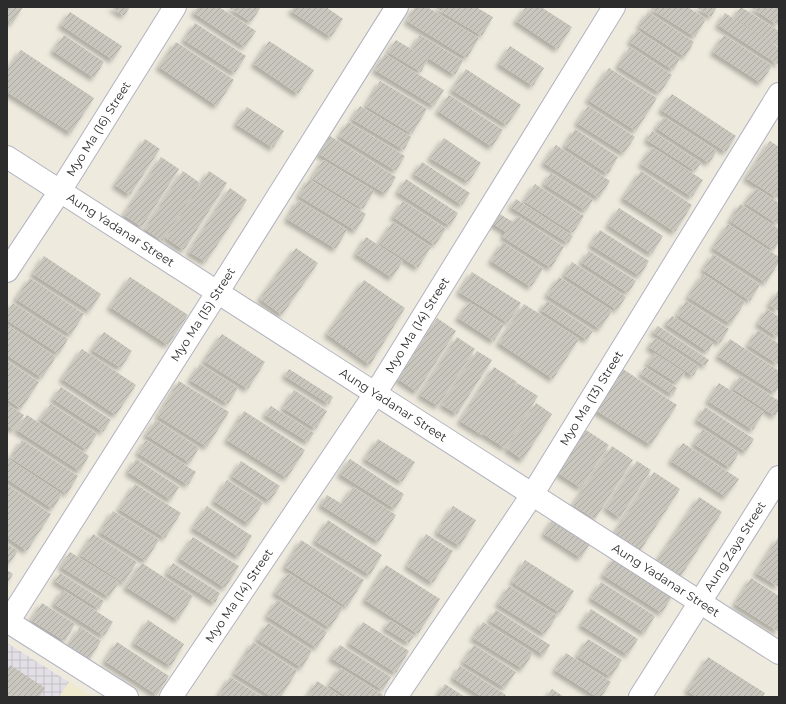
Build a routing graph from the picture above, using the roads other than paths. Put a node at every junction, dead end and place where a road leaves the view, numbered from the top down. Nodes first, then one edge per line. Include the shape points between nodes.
1 (175, 7) edge
2 (397, 7) edge
3 (614, 7) edge
4 (779, 94) edge
5 (7, 157) edge
6 (60, 191) junction
7 (7, 271) edge
8 (217, 292) junction
9 (375, 394) junction
10 (779, 477) edge
11 (532, 495) junction
12 (700, 602) junction
13 (7, 621) edge
14 (779, 653) edge
15 (128, 697) edge
16 (171, 697) edge
17 (396, 697) edge
18 (640, 697) edge

1 - 6 street, Myo Ma (16) Street
2 - 8 street, Myo Ma (15) Street
3 - 9 street, Myo Ma (14) Street
4 - 11 street, Myo Ma (13) Street
5 - 6 street, Aung Yadanar Street
6 - 7 street, Myo Ma (16) Street
6 - 8 street, Aung Yadanar Street
8 - 9 street, Aung Yadanar Street
8 - 13 street, Myo Ma (15) Street
9 - 11 street, Aung Yadanar Street
9 - 16 street, Myo Ma (14) Street
10 - 12 street, Aung Zaya Street
11 - 12 street, Aung Yadanar Street
11 - 17 street, Myo Ma (13) Street
12 - 14 street, Aung Yadanar Street
12 - 18 street, Aung Zaya Street
13 - 15 street

